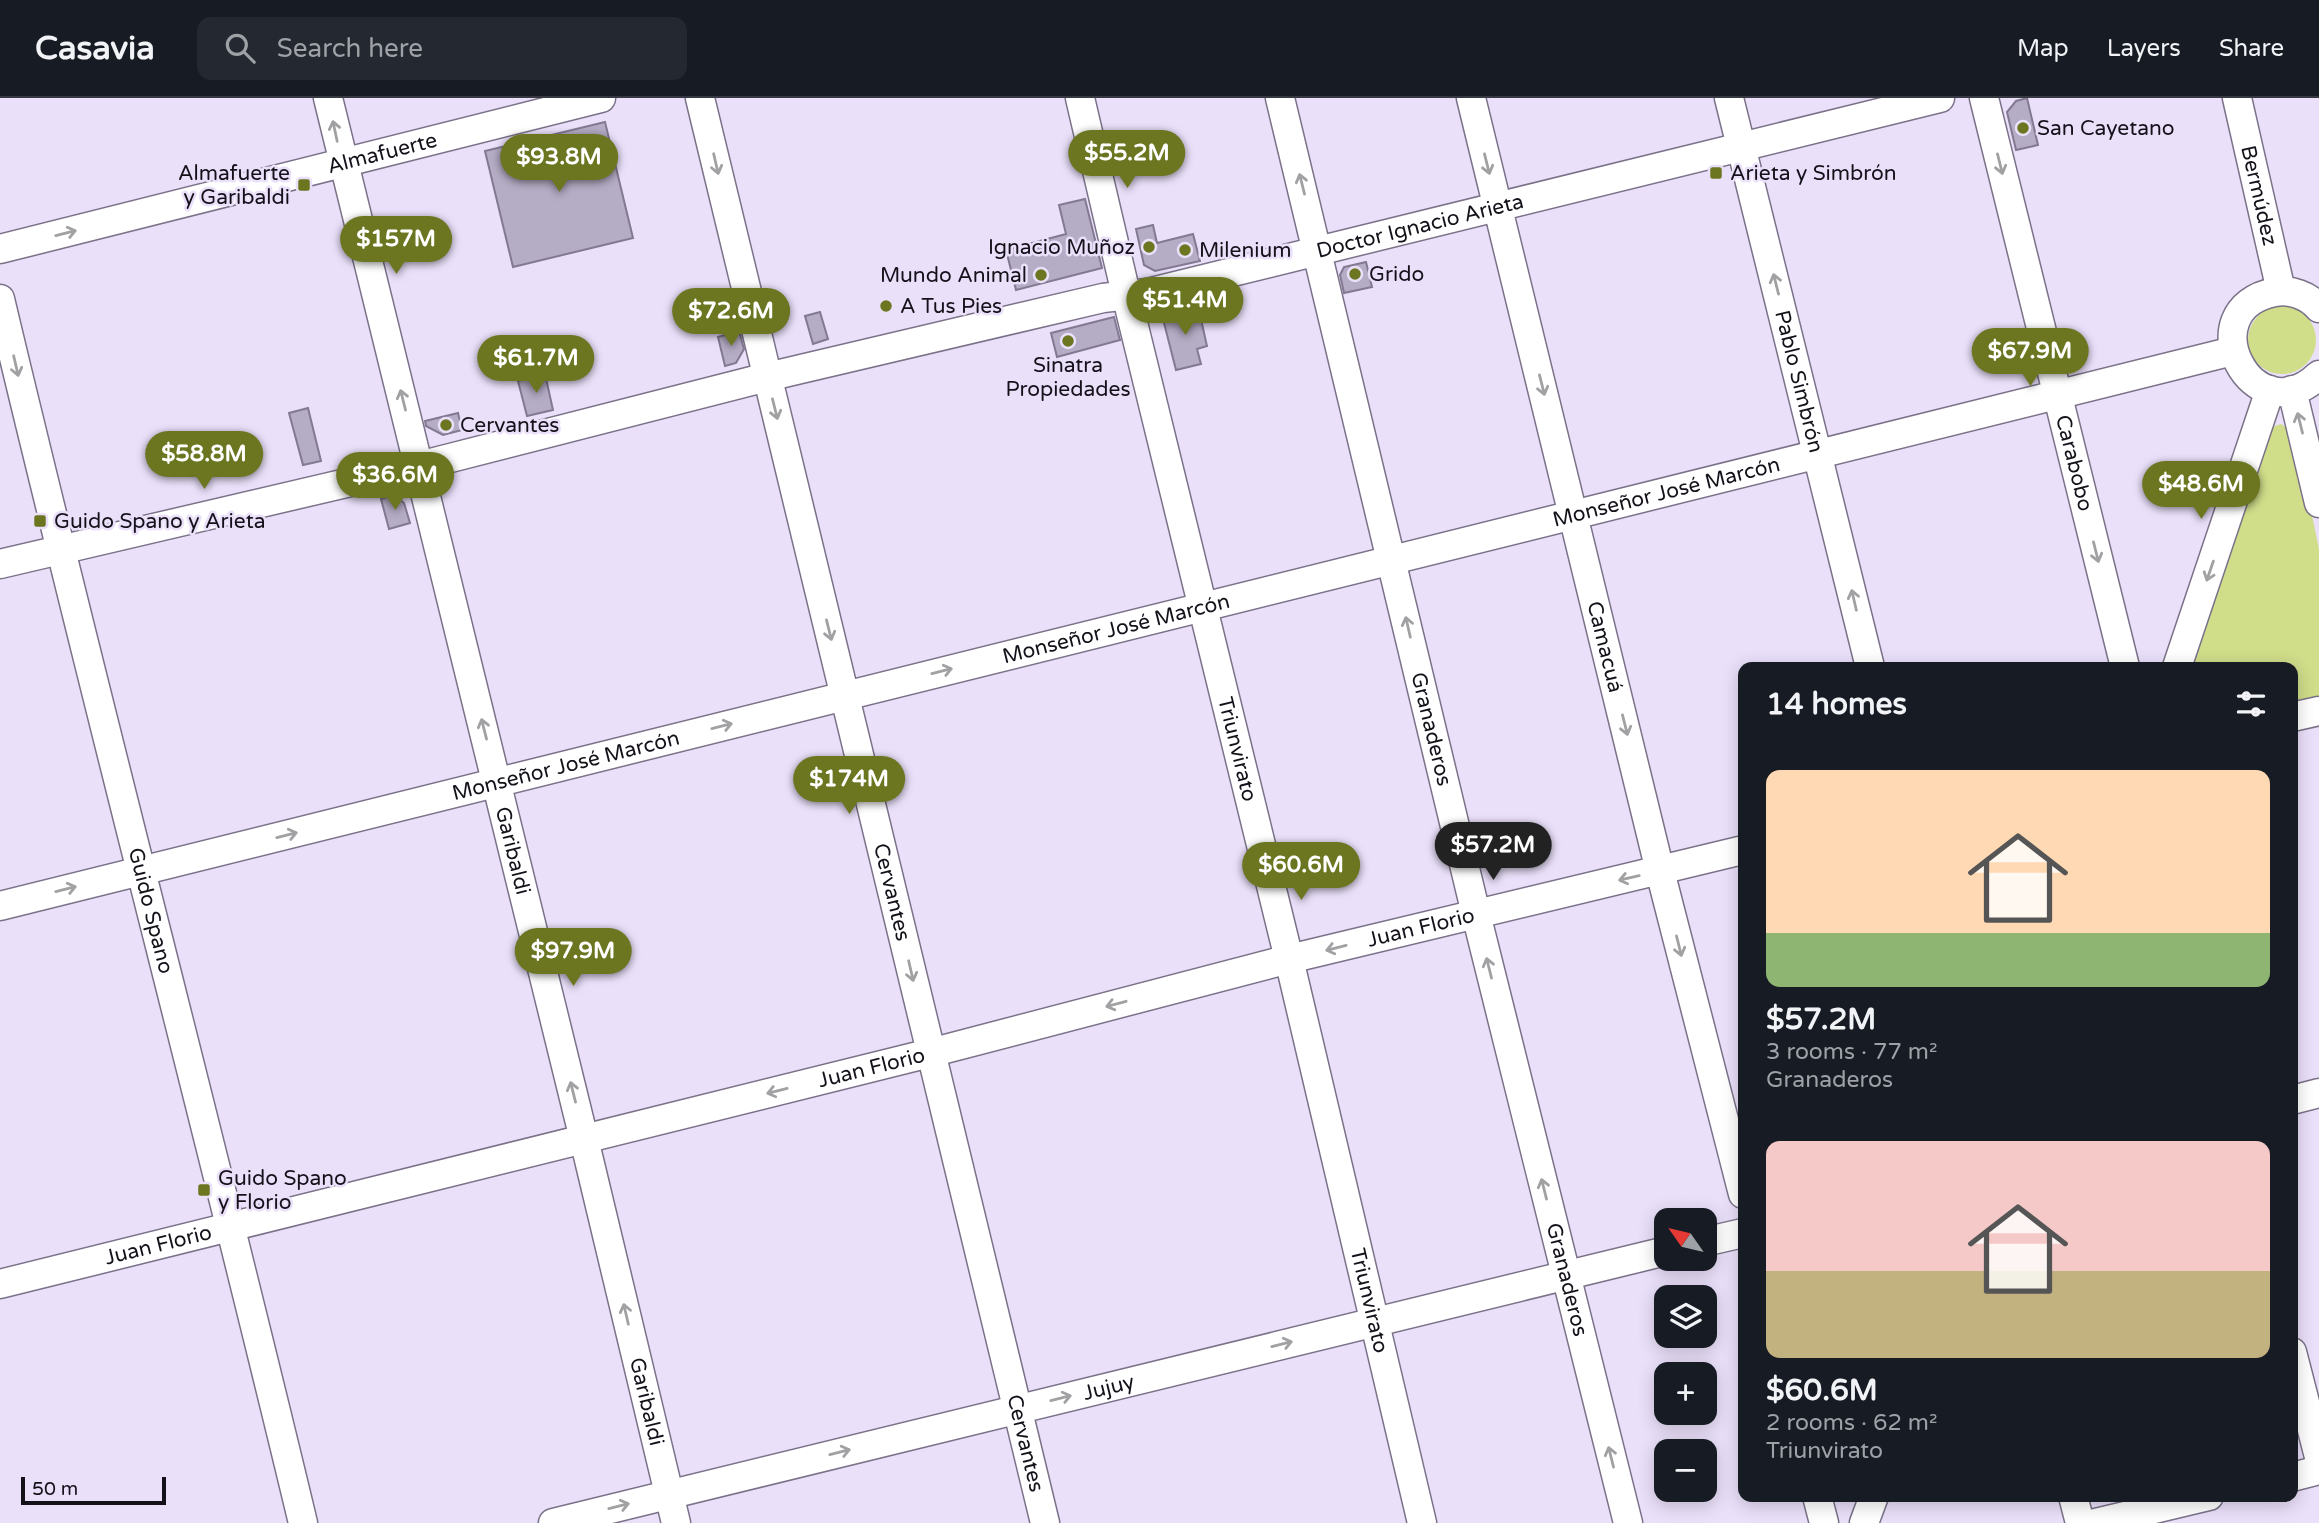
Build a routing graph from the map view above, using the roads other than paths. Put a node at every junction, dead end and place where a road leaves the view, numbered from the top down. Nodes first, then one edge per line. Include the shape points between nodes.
1 (328, 98) edge
2 (601, 98) edge
3 (700, 98) edge
4 (1080, 98) edge
5 (1280, 98) edge
6 (1471, 98) edge
7 (1729, 98) edge
8 (1940, 98) edge
9 (1983, 98) edge
10 (2237, 98) edge
11 (1741, 146) junction
12 (342, 163) junction
13 (1498, 206) junction
14 (0, 249) edge
15 (1318, 250) junction
16 (2281, 291) junction
17 (1126, 294) junction
18 (0, 299) edge
19 (2319, 308) edge
20 (2233, 351) junction
21 (2319, 375) edge
22 (767, 377) junction
23 (2283, 390) junction
24 (2057, 394) junction
25 (1819, 454) junction
26 (419, 466) junction
27 (2319, 503) edge
28 (1574, 514) junction
29 (60, 549) junction
30 (1392, 560) junction
31 (0, 564) edge
32 (1202, 606) junction
33 (1869, 662) edge
34 (2124, 662) edge
35 (2179, 662) edge
36 (845, 696) junction
37 (2319, 711) edge
38 (2298, 716) edge
39 (497, 782) junction
40 (1738, 851) edge
41 (140, 871) junction
42 (1660, 871) junction
43 (0, 906) edge
44 (1476, 914) junction
45 (1289, 959) junction
46 (930, 1053) junction
47 (2319, 1093) edge
48 (2298, 1098) edge
49 (584, 1139) junction
50 (1738, 1175) edge
51 (232, 1226) junction
52 (1738, 1234) edge
53 (1717, 1239) edge
54 (1654, 1254) edge
55 (1566, 1275) junction
56 (0, 1284) edge
57 (1374, 1321) junction
58 (2298, 1376) edge
59 (1019, 1408) junction
60 (2319, 1458) edge
61 (2319, 1470) edge
62 (2298, 1475) edge
63 (668, 1494) junction
64 (1819, 1502) edge
65 (1872, 1502) edge
66 (2075, 1502) edge
67 (2184, 1502) edge
68 (303, 1523) edge
69 (553, 1523) edge
70 (676, 1523) edge
71 (1045, 1523) edge
72 (1422, 1523) edge
73 (1628, 1523) edge
74 (1824, 1523) edge
75 (1864, 1523) edge
76 (2080, 1523) edge
77 (2095, 1523) edge

12 -> 1 street, Garibaldi
2 - 12 street, Almafuerte
3 -> 22 street, Cervantes
4 - 17 street, Triunvirato
15 -> 5 street, Granaderos
6 -> 13 street, Camacuá
7 - 11 street, Pablo Simbrón
8 - 11 street, Doctor Ignacio Arieta
9 -> 24 street, Carabobo
10 - 16 street, Bermúdez
11 - 13 street, Doctor Ignacio Arieta
25 -> 11 street, Pablo Simbrón
14 -> 12 street, Almafuerte
26 -> 12 street, Garibaldi
13 - 15 street, Doctor Ignacio Arieta
13 -> 28 street, Camacuá
15 - 17 street, Doctor Ignacio Arieta via 1147,293
15 - 30 street, Granaderos
16 - 19 street via 2300,294
16 - 20 street via 2250,302 2239,315
17 - 22 street, Doctor Ignacio Arieta
17 - 32 street, Triunvirato
18 -> 29 street, Guido Spano
20 - 23 street via 2244,374 2256,384
20 - 24 street, Monseñor José Marcón
21 - 23 street via 2301,387
22 - 26 street, Doctor Ignacio Arieta
22 -> 36 street, Cervantes
27 -> 23 street
23 -> 35 street
24 - 25 street, Monseñor José Marcón
24 -> 34 street, Carabobo
25 - 28 street, Monseñor José Marcón
33 -> 25 street, Pablo Simbrón
26 - 29 street, Doctor Ignacio Arieta
39 -> 26 street, Garibaldi
28 - 30 street, Monseñor José Marcón
28 -> 42 street, Camacuá
29 - 31 street, Doctor Ignacio Arieta
29 - 41 street, Guido Spano
30 - 32 street, Monseñor José Marcón
44 -> 30 street, Granaderos
36 -> 32 street, Monseñor José Marcón
32 - 45 street, Triunvirato
39 -> 36 street, Monseñor José Marcón
36 -> 46 street, Cervantes
37 - 38 street
41 -> 39 street, Monseñor José Marcón
49 -> 39 street, Garibaldi
40 - 42 street, Juan Florio
43 -> 41 street, Monseñor José Marcón
41 - 51 street, Guido Spano
42 -> 44 street, Juan Florio
42 -> 50 street, Camacuá
44 -> 45 street, Juan Florio
55 -> 44 street, Granaderos
45 -> 46 street, Juan Florio
45 - 57 street, Triunvirato
46 -> 49 street, Juan Florio
46 - 59 street, Cervantes
47 - 48 street
49 - 51 street, Juan Florio
63 -> 49 street, Garibaldi
51 - 56 street, Juan Florio
51 - 68 street, Guido Spano
52 - 53 street
54 - 55 street, Jujuy
55 - 57 street, Jujuy
73 -> 55 street, Granaderos
59 -> 57 street, Jujuy
57 - 72 street, Triunvirato
58 - 60 street
63 -> 59 street, Jujuy
59 - 71 street, Cervantes
61 - 62 street
69 -> 63 street, Jujuy
63 - 70 street, Garibaldi
64 - 74 street
65 - 75 street
66 - 76 street
67 - 77 street

